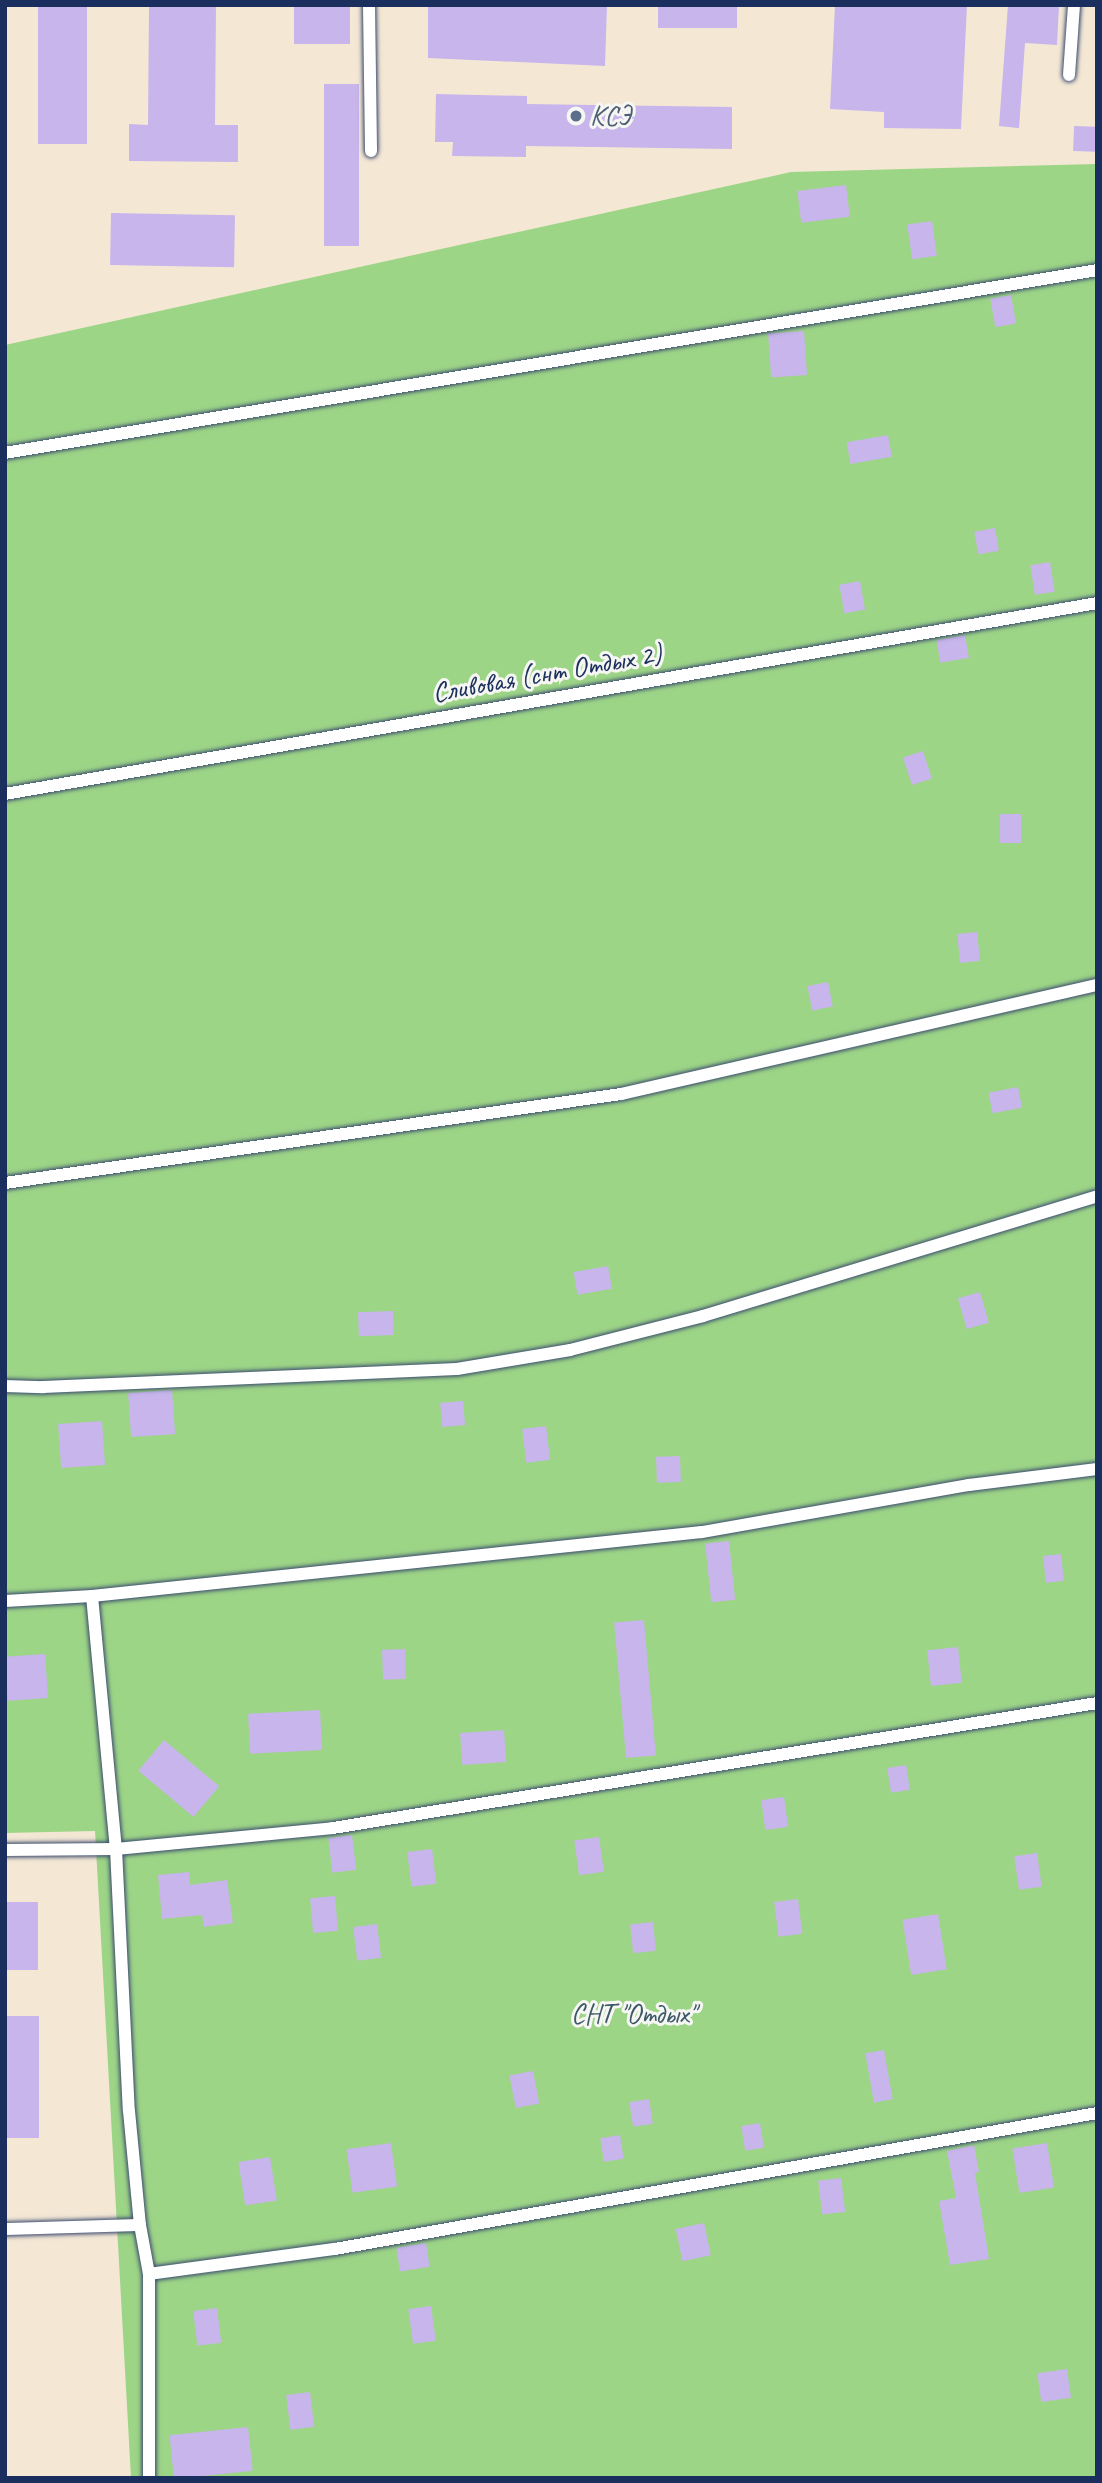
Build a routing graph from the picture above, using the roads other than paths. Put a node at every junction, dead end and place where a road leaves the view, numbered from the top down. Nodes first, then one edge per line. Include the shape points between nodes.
1 (369, 5) edge
2 (1074, 5) edge
3 (1069, 75) dead end
4 (371, 151) dead end
5 (1097, 270) edge
6 (5, 453) edge
7 (1097, 603) edge
8 (5, 794) edge
9 (1097, 985) edge
10 (5, 1183) edge
11 (1097, 1196) edge
12 (5, 1386) edge
13 (1097, 1469) edge
14 (92, 1596) junction
15 (5, 1601) edge
16 (1097, 1703) edge
17 (116, 1849) junction
18 (5, 1850) edge
19 (1097, 2113) edge
20 (140, 2225) junction
21 (5, 2228) edge
22 (149, 2274) junction
23 (149, 2478) edge

1 - 4 lane
2 - 3 lane
5 - 6 lane
7 - 8 lane, Сливовая (снт Отдых 2)
9 - 10 lane via 621,1094
11 - 12 lane via 703,1316 570,1350 457,1369
13 - 14 lane via 969,1485 702,1532
14 - 15 lane
14 - 17 lane
16 - 17 lane via 333,1829
17 - 18 lane
17 - 20 lane via 129,2111
19 - 22 lane via 335,2249
20 - 21 lane
20 - 22 lane
22 - 23 lane

